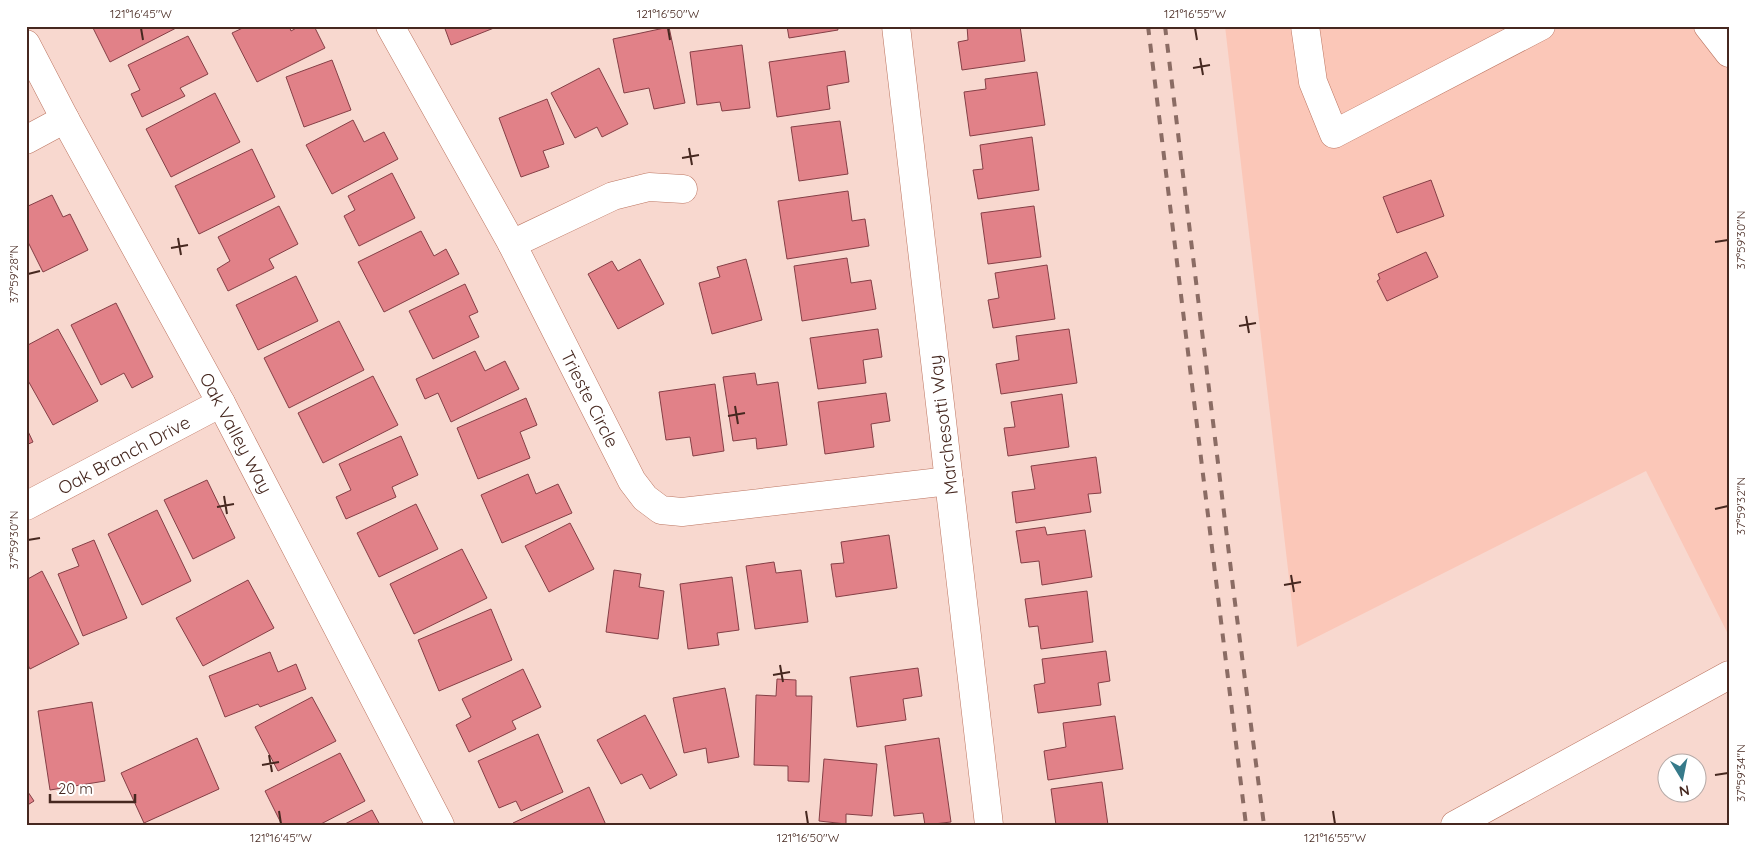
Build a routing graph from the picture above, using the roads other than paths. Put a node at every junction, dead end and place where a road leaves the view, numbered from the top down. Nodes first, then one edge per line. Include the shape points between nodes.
1 (390, 26) edge
2 (896, 26) edge
3 (1305, 26) edge
4 (1541, 26) edge
5 (1708, 26) edge
6 (26, 44) edge
7 (1729, 52) edge
8 (66, 119) junction
9 (26, 140) edge
10 (683, 189) dead end
11 (512, 244) junction
12 (221, 403) junction
13 (949, 481) junction
14 (26, 506) edge
15 (1729, 675) edge
16 (440, 825) edge
17 (989, 825) edge
18 (1455, 825) edge

1 - 11 street, Trieste Circle
2 - 13 street, Marchesotti Way
3 - 4 street via 1313,82 1334,134
5 - 7 street
6 - 8 street, Oak Valley Way
8 - 9 street
8 - 12 street, Oak Valley Way
10 - 11 street via 649,187 613,196
11 - 13 street, Trieste Circle via 632,481 645,498 661,510 702,511
12 - 14 street, Oak Branch Drive
12 - 16 street, Oak Valley Way
13 - 17 street, Marchesotti Way
15 - 18 street

